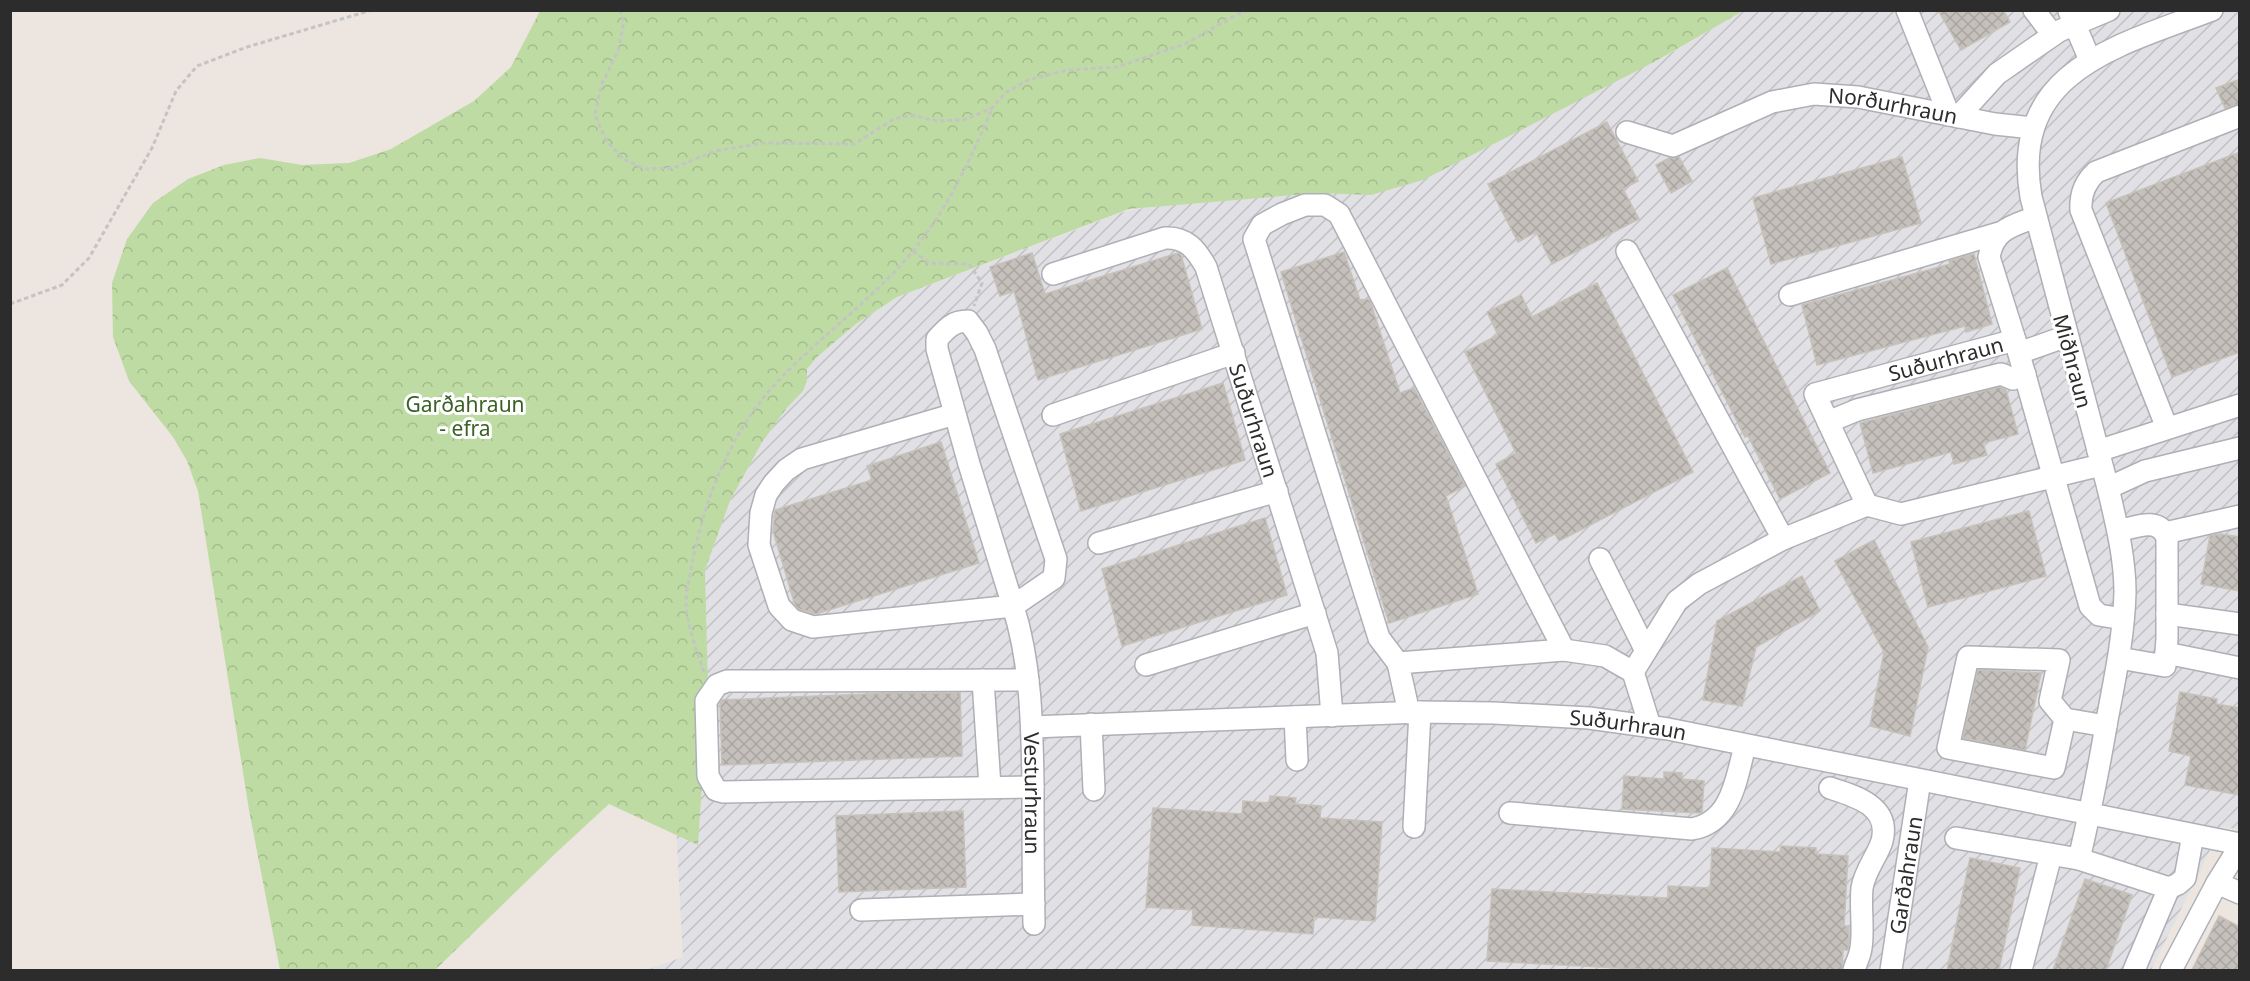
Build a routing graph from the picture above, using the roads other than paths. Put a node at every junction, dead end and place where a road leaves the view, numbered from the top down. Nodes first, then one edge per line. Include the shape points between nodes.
1 (1907, 10) edge
2 (2034, 10) edge
3 (2109, 10) edge
4 (2212, 10) edge
5 (2071, 17) edge
6 (2053, 35) junction
7 (2090, 60) junction
8 (1954, 116) junction
9 (2240, 116) edge
10 (2033, 128) junction
11 (1627, 132) dead end
12 (2036, 217) junction
13 (1999, 233) junction
14 (1627, 251) dead end
15 (1053, 274) dead end
16 (1790, 296) dead end
17 (2067, 336) junction
18 (2017, 346) junction
19 (1233, 353) junction
20 (2025, 374) junction
21 (2240, 405) edge
22 (956, 414) junction
23 (1053, 415) dead end
24 (1828, 422) junction
25 (2167, 429) junction
26 (2240, 448) edge
27 (2099, 458) junction
28 (2054, 477) junction
29 (2108, 488) junction
30 (1277, 491) junction
31 (1867, 505) junction
32 (2240, 516) edge
33 (2118, 531) junction
34 (2165, 533) junction
35 (1783, 540) junction
36 (1099, 543) dead end
37 (1600, 559) dead end
38 (1013, 606) junction
39 (1315, 613) junction
40 (2167, 614) junction
41 (2122, 619) junction
42 (2240, 624) edge
43 (1564, 650) junction
44 (1646, 651) junction
45 (2166, 653) junction
46 (2119, 658) junction
47 (1398, 663) junction
48 (1146, 665) dead end
49 (2240, 668) edge
50 (1027, 671) junction
51 (1634, 672) junction
52 (983, 680) junction
53 (1414, 713) junction
54 (1332, 716) junction
55 (1295, 717) junction
56 (2065, 719) junction
57 (1091, 724) junction
58 (1650, 726) junction
59 (2106, 726) junction
60 (1032, 727) junction
61 (1745, 746) junction
62 (1297, 760) dead end
63 (1920, 780) junction
64 (990, 787) junction
65 (1033, 787) junction
66 (1830, 788) dead end
67 (1094, 790) dead end
68 (1510, 813) dead end
69 (2090, 813) junction
70 (1414, 827) dead end
71 (2193, 835) junction
72 (1956, 838) dead end
73 (2240, 845) edge
74 (2051, 855) junction
75 (2079, 859) junction
76 (2217, 883) junction
77 (2169, 888) junction
78 (2240, 892) edge
79 (861, 910) dead end
80 (1854, 970) edge
81 (1891, 970) edge
82 (2021, 970) edge
83 (2134, 970) edge
84 (2171, 970) edge

1 - 8 street
2 - 6 street
3 - 5 street
4 - 7 street, Miðhraun
5 - 6 street
5 - 7 street
6 - 8 street via 1996,74
7 - 10 street, Miðhraun via 2053,93
8 - 10 street, Norðurhraun
8 - 11 street, Norðurhraun via 1814,93 1772,102 1673,146
9 - 25 street via 2096,172 2082,195 2081,210
10 - 12 street, Miðhraun via 2027,174
12 - 13 street
12 - 17 street, Miðhraun
13 - 16 street
13 - 18 street, Suðurhraun via 1991,244 1989,257
14 - 35 street
15 - 19 street, Suðurhraun via 1157,240 1181,239 1193,247 1206,267
17 - 18 street, Suðurhraun
17 - 27 street, Miðhraun
18 - 20 street
18 - 24 street, Suðurhraun via 1815,394
19 - 23 street
19 - 30 street, Suðurhraun
20 - 24 street via 2013,379 2001,374 1857,410
20 - 28 street
21 - 25 street
22 - 38 street, Vesturhraun
22 - 38 street, Vesturhraun via 937,339 950,325 968,321 985,349 1056,559 1054,578
22 - 38 street via 802,459 786,470 766,495 759,546 779,606 792,620 813,627
24 - 31 street, Suðurhraun
25 - 27 street
26 - 29 street via 2145,471
27 - 28 street
27 - 29 street, Miðhraun
28 - 31 street via 1901,514
28 - 41 street via 2090,606 2099,615
29 - 33 street, Miðhraun
30 - 36 street
30 - 39 street, Suðurhraun
31 - 35 street
32 - 34 street
33 - 34 street via 2152,524
33 - 41 street, Miðhraun via 2124,576
34 - 40 street
35 - 44 street via 1690,590 1677,601
37 - 44 street
38 - 50 street, Vesturhraun
39 - 48 street
39 - 54 street, Suðurhraun via 1328,653
40 - 42 street
40 - 45 street
41 - 46 street, Miðhraun
43 - 47 street
43 - 47 street via 1339,214 1326,205 1305,205 1262,225 1254,238 1379,638
43 - 51 street via 1605,656
44 - 51 street
45 - 46 street via 2164,666
45 - 49 street
46 - 59 street, Miðhraun
47 - 53 street
50 - 52 street
50 - 60 street, Vesturhraun
51 - 58 street
52 - 64 street
52 - 64 street via 727,681 717,685 706,701 708,776 716,790 723,792
53 - 54 street, Suðurhraun
53 - 58 street, Suðurhraun via 1545,715
53 - 70 street
54 - 55 street, Suðurhraun
55 - 57 street, Suðurhraun
55 - 62 street
56 - 56 street via 2054,768 1948,748 1968,657 2059,660 2050,701
56 - 59 street
57 - 60 street, Suðurhraun
57 - 67 street
58 - 61 street, Suðurhraun
59 - 69 street, Miðhraun
60 - 65 street, Vesturhraun
61 - 63 street, Suðurhraun
61 - 68 street via 1727,806 1717,819 1701,828
63 - 69 street
63 - 81 street, Garðahraun
64 - 65 street
65 - 79 street, Vesturhraun via 1034,914
66 - 80 street via 1874,808 1883,830 1882,841 1864,876 1861,949
69 - 71 street
69 - 75 street, Miðhraun
71 - 73 street
71 - 77 street via 2185,878
72 - 74 street
73 - 76 street
74 - 75 street
74 - 82 street
75 - 77 street
76 - 78 street
76 - 84 street
77 - 83 street

